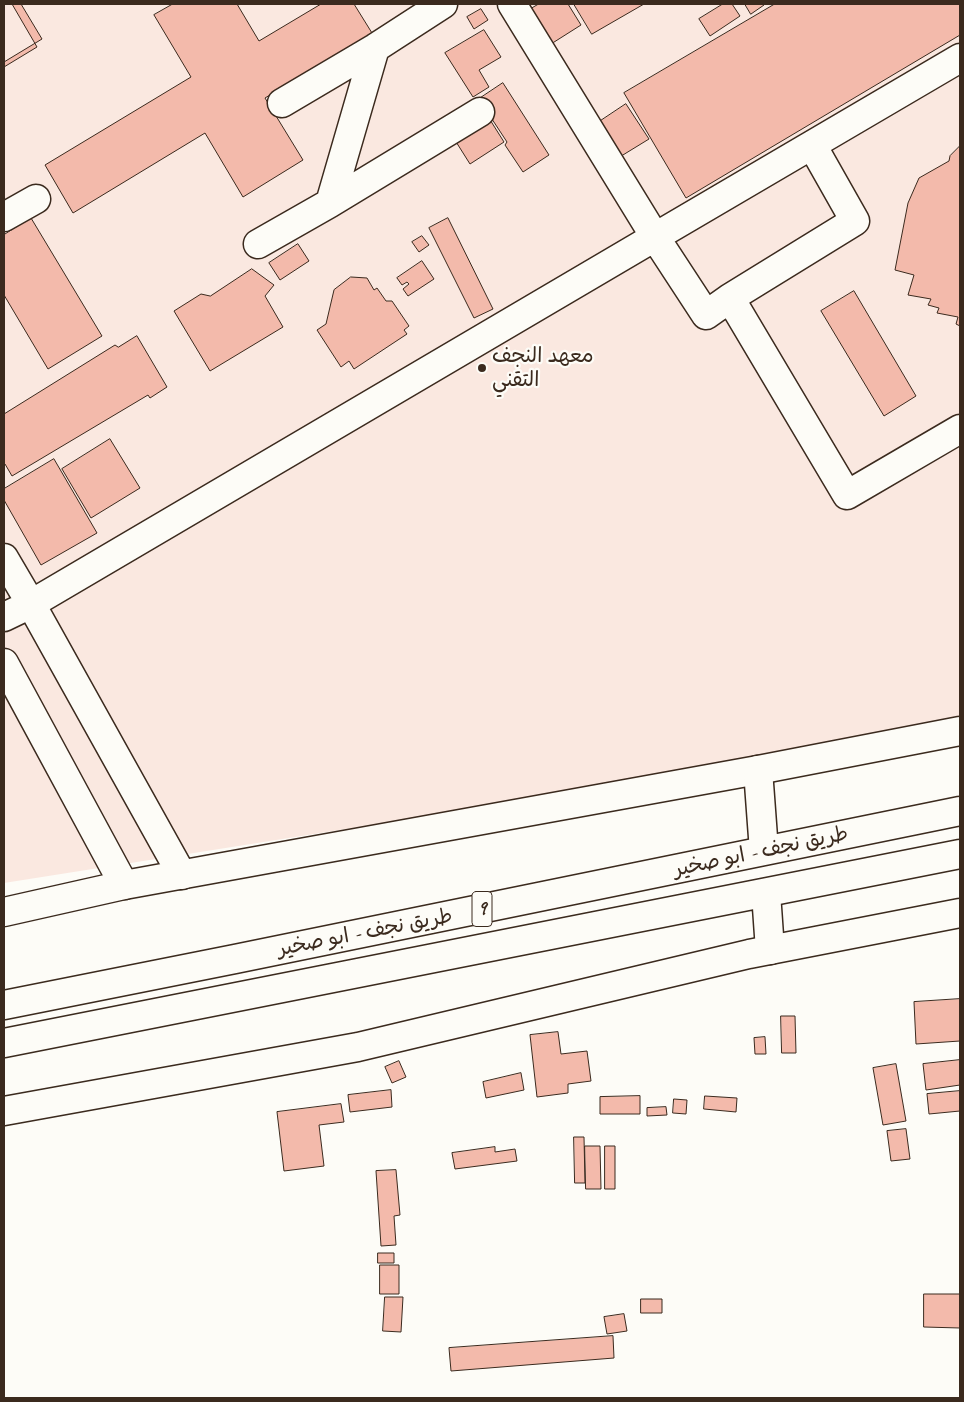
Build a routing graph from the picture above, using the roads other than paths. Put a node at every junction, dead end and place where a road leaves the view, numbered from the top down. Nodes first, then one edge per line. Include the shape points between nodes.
1 (443, 4) edge
2 (512, 4) edge
3 (374, 48) junction
4 (960, 58) edge
5 (282, 103) dead end
6 (480, 112) dead end
7 (812, 145) junction
8 (36, 199) dead end
9 (330, 203) junction
10 (4, 217) edge
11 (655, 237) junction
12 (258, 244) dead end
13 (730, 298) junction
14 (960, 429) edge
15 (4, 558) edge
16 (31, 604) junction
17 (4, 617) edge
18 (4, 663) edge
19 (960, 731) edge
20 (758, 770) junction
21 (960, 811) edge
22 (764, 851) junction
23 (960, 854) edge
24 (182, 875) junction
25 (124, 885) junction
26 (766, 893) junction
27 (4, 912) edge
28 (960, 913) edge
29 (770, 950) junction
30 (4, 1005) edge
31 (4, 1043) edge
32 (4, 1111) edge

1 - 3 main road
2 - 11 main road
3 - 5 main road
3 - 9 main road
4 - 7 main road
6 - 9 main road
7 - 11 main road
7 - 13 main road via 856,221
8 - 10 main road
9 - 12 main road
11 - 13 main road via 706,315
11 - 16 main road
13 - 14 main road via 847,495
15 - 16 main road
16 - 17 main road
16 - 24 main road
18 - 25 main road
19 - 20 main road
20 - 22 main road
20 - 24 main road
21 - 22 main road, طريق نجف - ابو صخير / 9
22 - 30 main road, طريق نجف - ابو صخير / 9
23 - 26 main road, طريق نجف - ابو صخير / 9
24 - 25 main road
25 - 27 main road
26 - 29 main road
26 - 31 main road, طريق نجف - ابو صخير / 9
28 - 29 main road
29 - 32 main road via 358,1047

